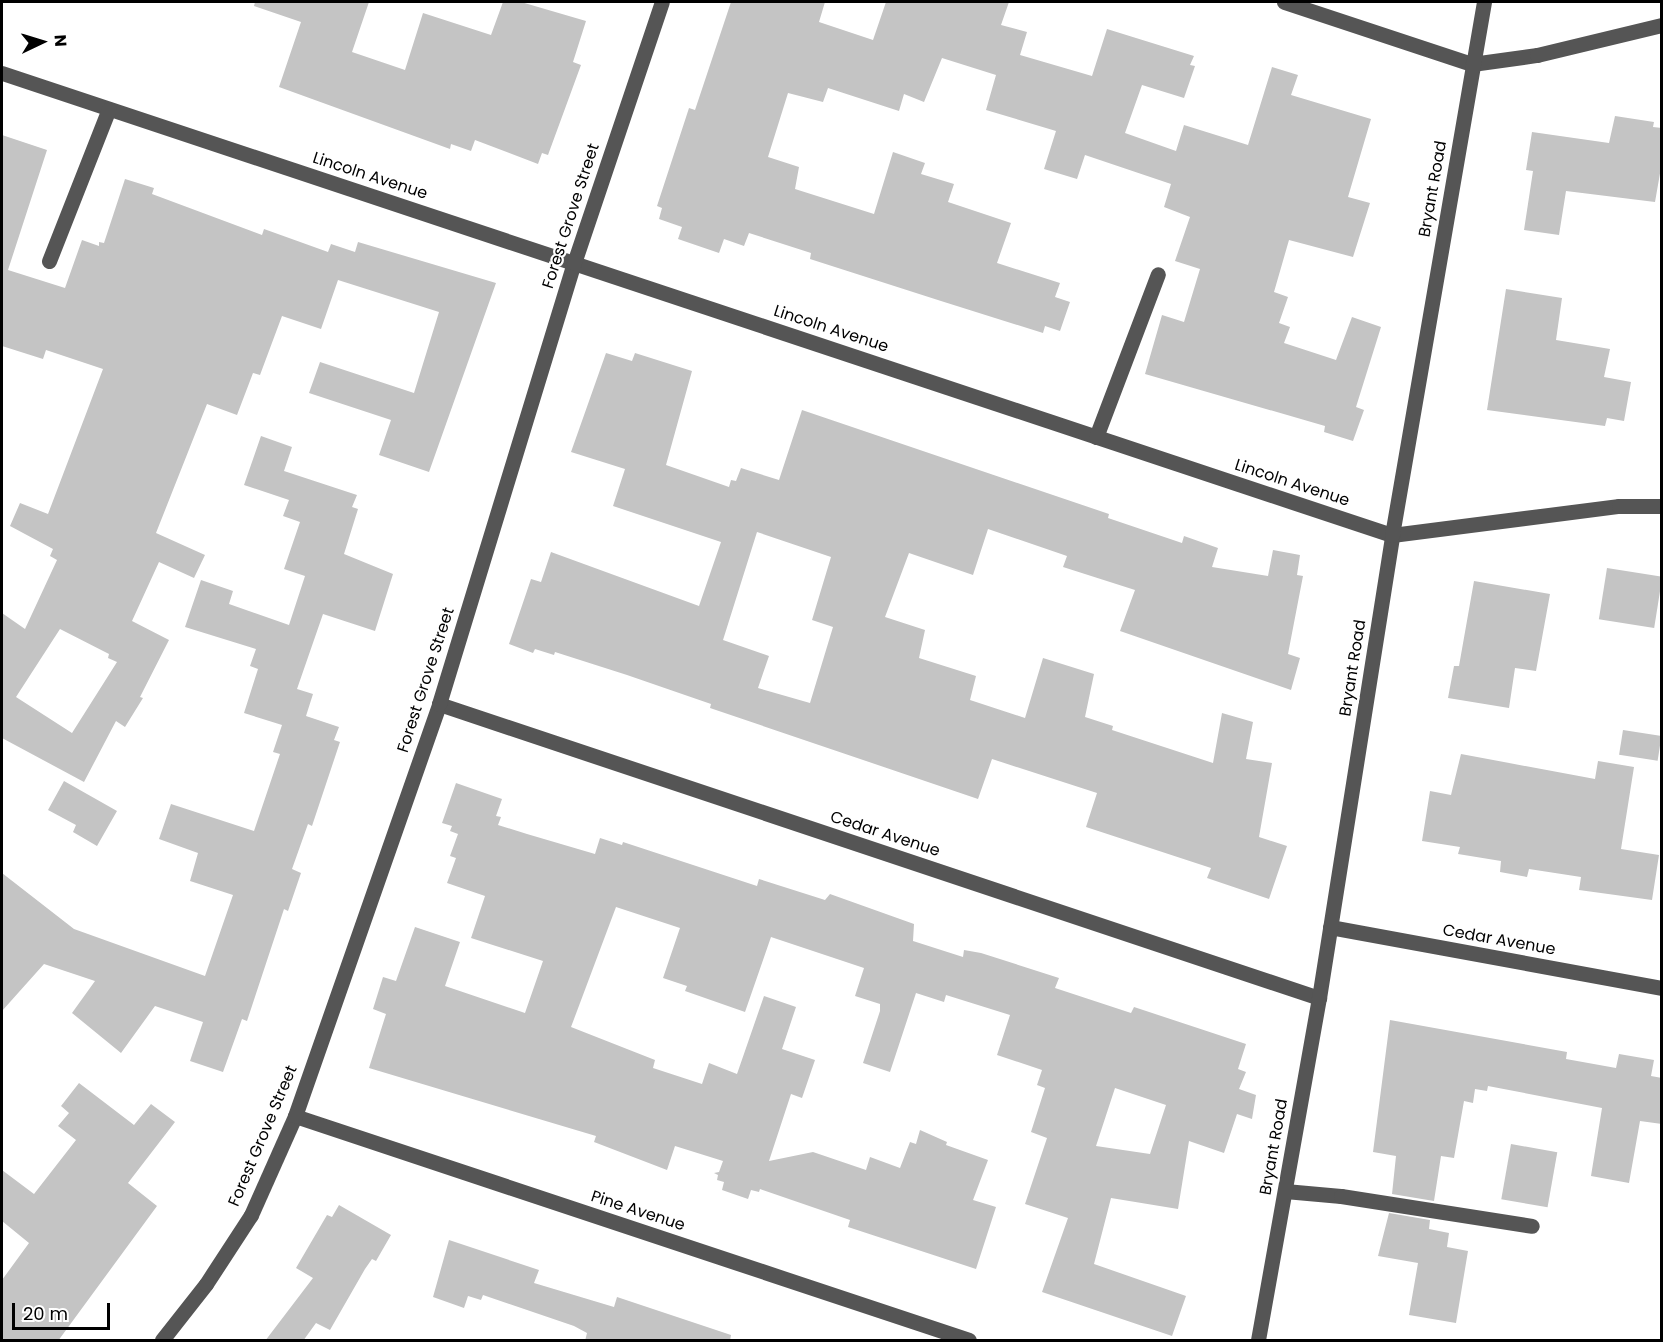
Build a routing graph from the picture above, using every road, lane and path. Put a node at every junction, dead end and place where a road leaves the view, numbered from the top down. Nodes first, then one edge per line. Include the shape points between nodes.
1 (662, 2) edge
2 (1284, 2) edge
3 (1484, 2) edge
4 (1662, 25) edge
5 (1472, 64) junction
6 (2, 73) edge
7 (109, 109) junction
8 (50, 261) dead end
9 (574, 263) junction
10 (1158, 274) dead end
11 (1096, 436) junction
12 (1662, 506) edge
13 (1392, 535) junction
14 (439, 704) junction
15 (1330, 927) junction
16 (1662, 988) edge
17 (1319, 998) junction
18 (295, 1116) junction
19 (1285, 1191) junction
20 (1532, 1226) dead end
21 (162, 1341) edge
22 (969, 1341) edge
23 (1258, 1341) edge

1 - 9 street, Forest Grove Street
2 - 5 street
3 - 5 street, Bryant Road
4 - 5 street via 1537,55
5 - 13 street, Bryant Road
6 - 7 street, Lincoln Avenue
7 - 8 street
7 - 9 street, Lincoln Avenue
9 - 11 street, Lincoln Avenue
9 - 14 street, Forest Grove Street
10 - 11 street
11 - 13 street, Lincoln Avenue
12 - 13 street, Lincoln Avenue via 1619,506
13 - 15 street, Bryant Road
14 - 17 street, Cedar Avenue
14 - 18 street, Forest Grove Street
15 - 16 street, Cedar Avenue
15 - 17 street, Bryant Road
17 - 19 street, Bryant Road
18 - 21 street, Forest Grove Street via 251,1215 206,1284
18 - 22 street, Pine Avenue
19 - 20 street
19 - 23 street, Bryant Road

